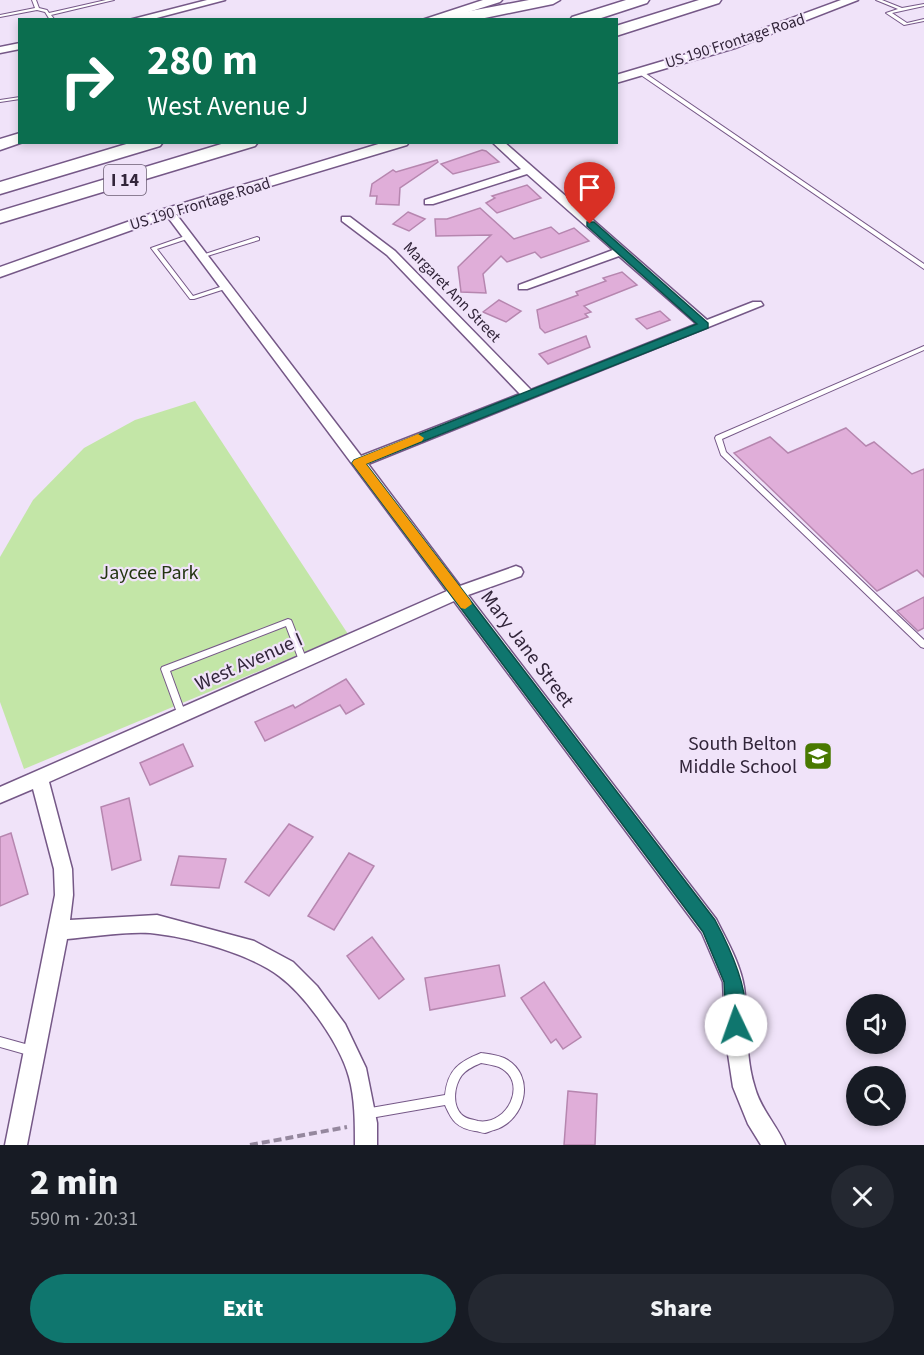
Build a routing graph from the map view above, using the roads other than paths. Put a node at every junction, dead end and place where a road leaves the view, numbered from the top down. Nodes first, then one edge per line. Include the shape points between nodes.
1 (34, 0) edge
2 (112, 0) edge
3 (220, 0) edge
4 (496, 0) edge
5 (553, 0) edge
6 (642, 0) edge
7 (714, 0) edge
8 (852, 0) edge
9 (878, 0) edge
10 (924, 5) edge
11 (37, 9) junction
12 (902, 9) junction
13 (49, 14) junction
14 (0, 16) edge
15 (52, 18) edge
16 (143, 18) edge
17 (435, 18) edge
18 (459, 18) edge
19 (584, 18) edge
20 (924, 20) edge
21 (618, 30) edge
22 (18, 46) edge
23 (0, 50) edge
24 (640, 72) junction
25 (618, 78) edge
26 (18, 98) edge
27 (0, 101) edge
28 (18, 138) edge
29 (0, 144) edge
30 (147, 144) edge
31 (243, 144) edge
32 (395, 144) edge
33 (499, 144) edge
34 (217, 152) junction
35 (528, 170) junction
36 (0, 188) edge
37 (429, 202) dead end
38 (170, 212) junction
39 (0, 217) edge
40 (346, 219) dead end
41 (0, 225) edge
42 (188, 237) junction
43 (257, 239) dead end
44 (621, 251) junction
45 (202, 256) junction
46 (924, 267) edge
47 (0, 272) edge
48 (226, 287) junction
49 (523, 287) dead end
50 (757, 305) dead end
51 (705, 325) junction
52 (924, 348) edge
53 (528, 394) junction
54 (358, 463) junction
55 (516, 572) dead end
56 (457, 593) junction
57 (924, 645) edge
58 (303, 661) junction
59 (182, 715) junction
60 (39, 778) junction
61 (0, 795) edge
62 (59, 930) junction
63 (0, 1042) edge
64 (34, 1051) junction
65 (450, 1099) junction
66 (365, 1118) junction
67 (16, 1145) edge
68 (366, 1145) edge
69 (774, 1145) edge

1 - 11 lane
2 - 13 lane
3 - 16 street
4 - 17 main road
5 - 18 highway
6 - 19 highway
7 - 21 highway
8 - 24 main road, US 190 Frontage Road via 750,39
9 - 12 lane
10 - 12 lane
11 - 13 lane
11 - 14 lane
12 - 20 lane via 888,13 906,24
13 - 15 lane
22 - 23 street
24 - 25 main road, US 190 Frontage Road
24 - 46 lane
26 - 27 lane
28 - 29 highway
30 - 36 highway, I 14
31 - 34 highway, I 14
32 - 38 main road, US 190 Frontage Road
33 - 35 street
34 - 39 highway, I 14
34 - 41 highway
35 - 37 street
35 - 44 street
38 - 42 street, Mary Jane Street
38 - 47 main road, US 190 Frontage Road
40 - 53 street, Margaret Ann Street via 391,253
42 - 45 street, Mary Jane Street
42 - 48 lane via 154,248 192,298
43 - 45 lane
44 - 49 street
44 - 51 street
45 - 48 street, Mary Jane Street
48 - 54 street, Mary Jane Street
50 - 51 street
51 - 53 street
52 - 57 lane via 718,438 723,453
53 - 54 street
54 - 56 street, Mary Jane Street
55 - 56 street, West Avenue I
56 - 58 street, West Avenue I
56 - 69 street, Mary Jane Street via 709,926 733,982 742,1085 750,1108
58 - 59 street, West Avenue I
58 - 59 lane via 288,622 165,669
59 - 60 street, West Avenue I
60 - 61 street, West Avenue I
60 - 62 street via 63,869
62 - 64 street
62 - 66 street via 157,924 254,951 286,969 338,1031 359,1075
63 - 64 lane
64 - 67 street
65 - 65 lane via 454,1114 465,1124 495,1125 513,1113 521,1089 513,1071 493,1058 481,1058 463,1066 451,1083
65 - 66 lane
66 - 68 street

